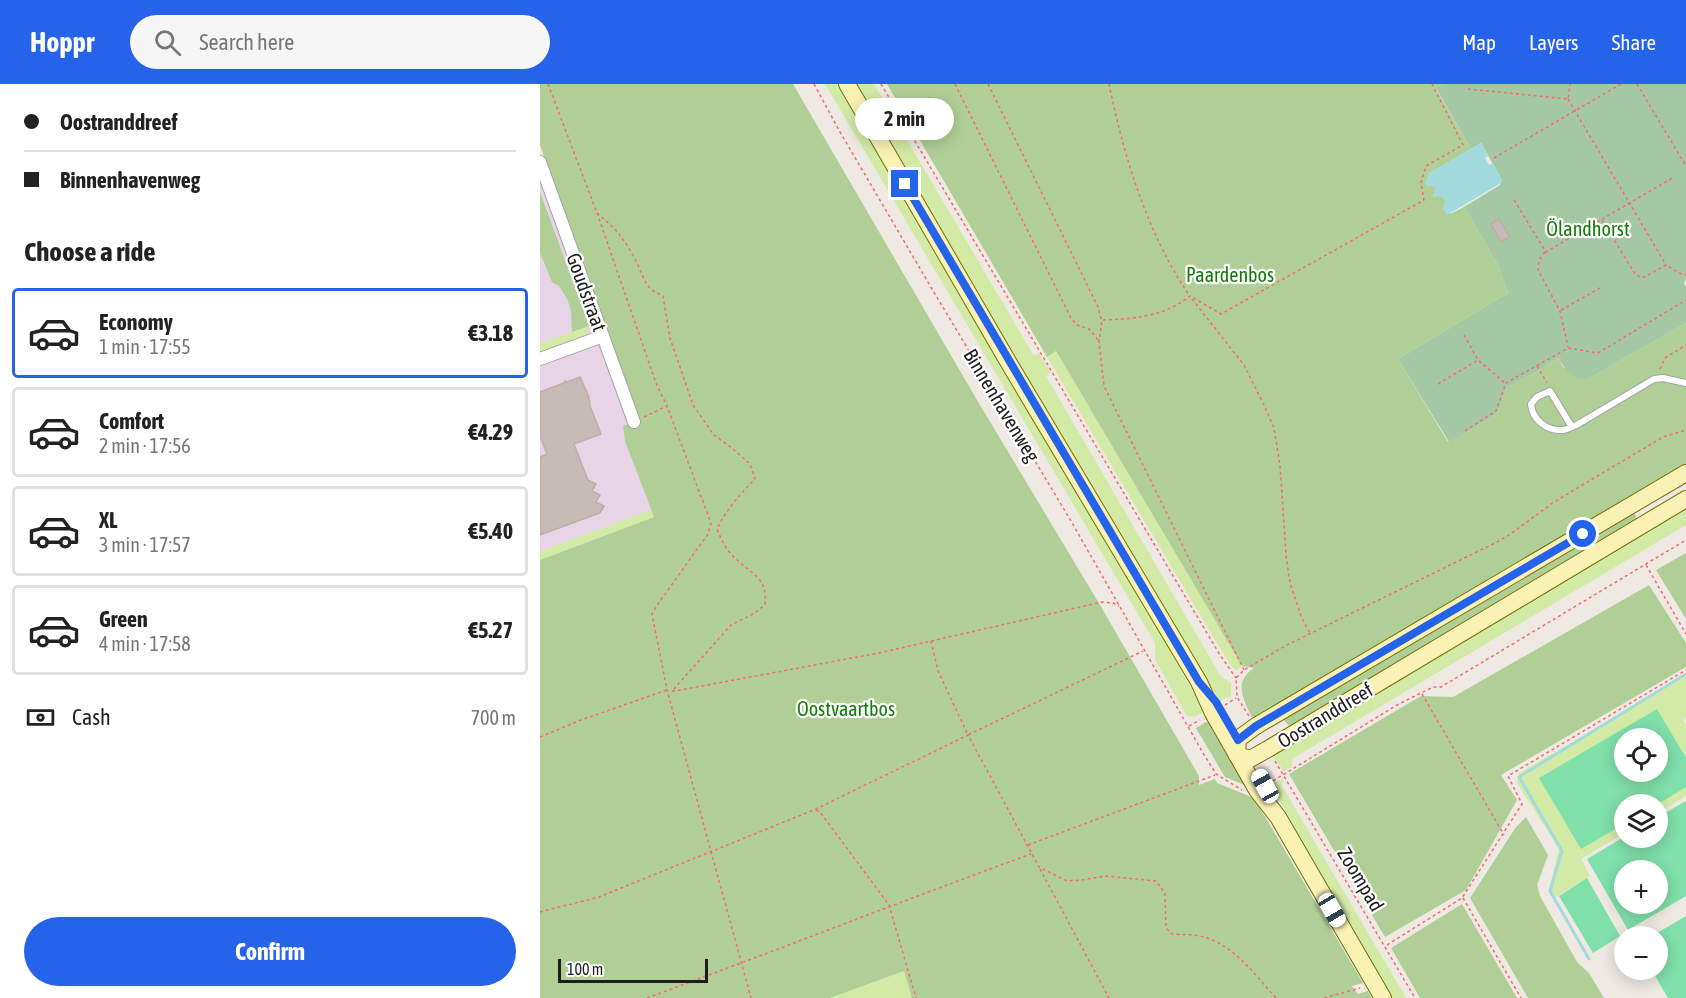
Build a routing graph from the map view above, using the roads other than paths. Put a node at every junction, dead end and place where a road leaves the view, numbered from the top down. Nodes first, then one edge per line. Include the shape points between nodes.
1 (847, 84) edge
2 (540, 162) edge
3 (603, 336) junction
4 (540, 359) edge
5 (1686, 382) edge
6 (634, 422) road end
7 (1572, 427) junction
8 (1686, 473) edge
9 (1686, 499) edge
10 (1242, 751) junction
11 (1380, 991) edge

1 - 10 main road, Binnenhavenweg via 1199,682 1213,713
2 - 3 street, Goudstraat
3 - 4 street
3 - 6 street, Goudstraat
5 - 7 lane via 1654,379
7 - 7 lane via 1550,391 1531,404 1535,418 1542,424 1559,430
8 - 10 main road, Oostranddreef via 1256,726
9 - 10 main road, Oostranddreef via 1268,748
10 - 11 main road, Binnenhavenweg

